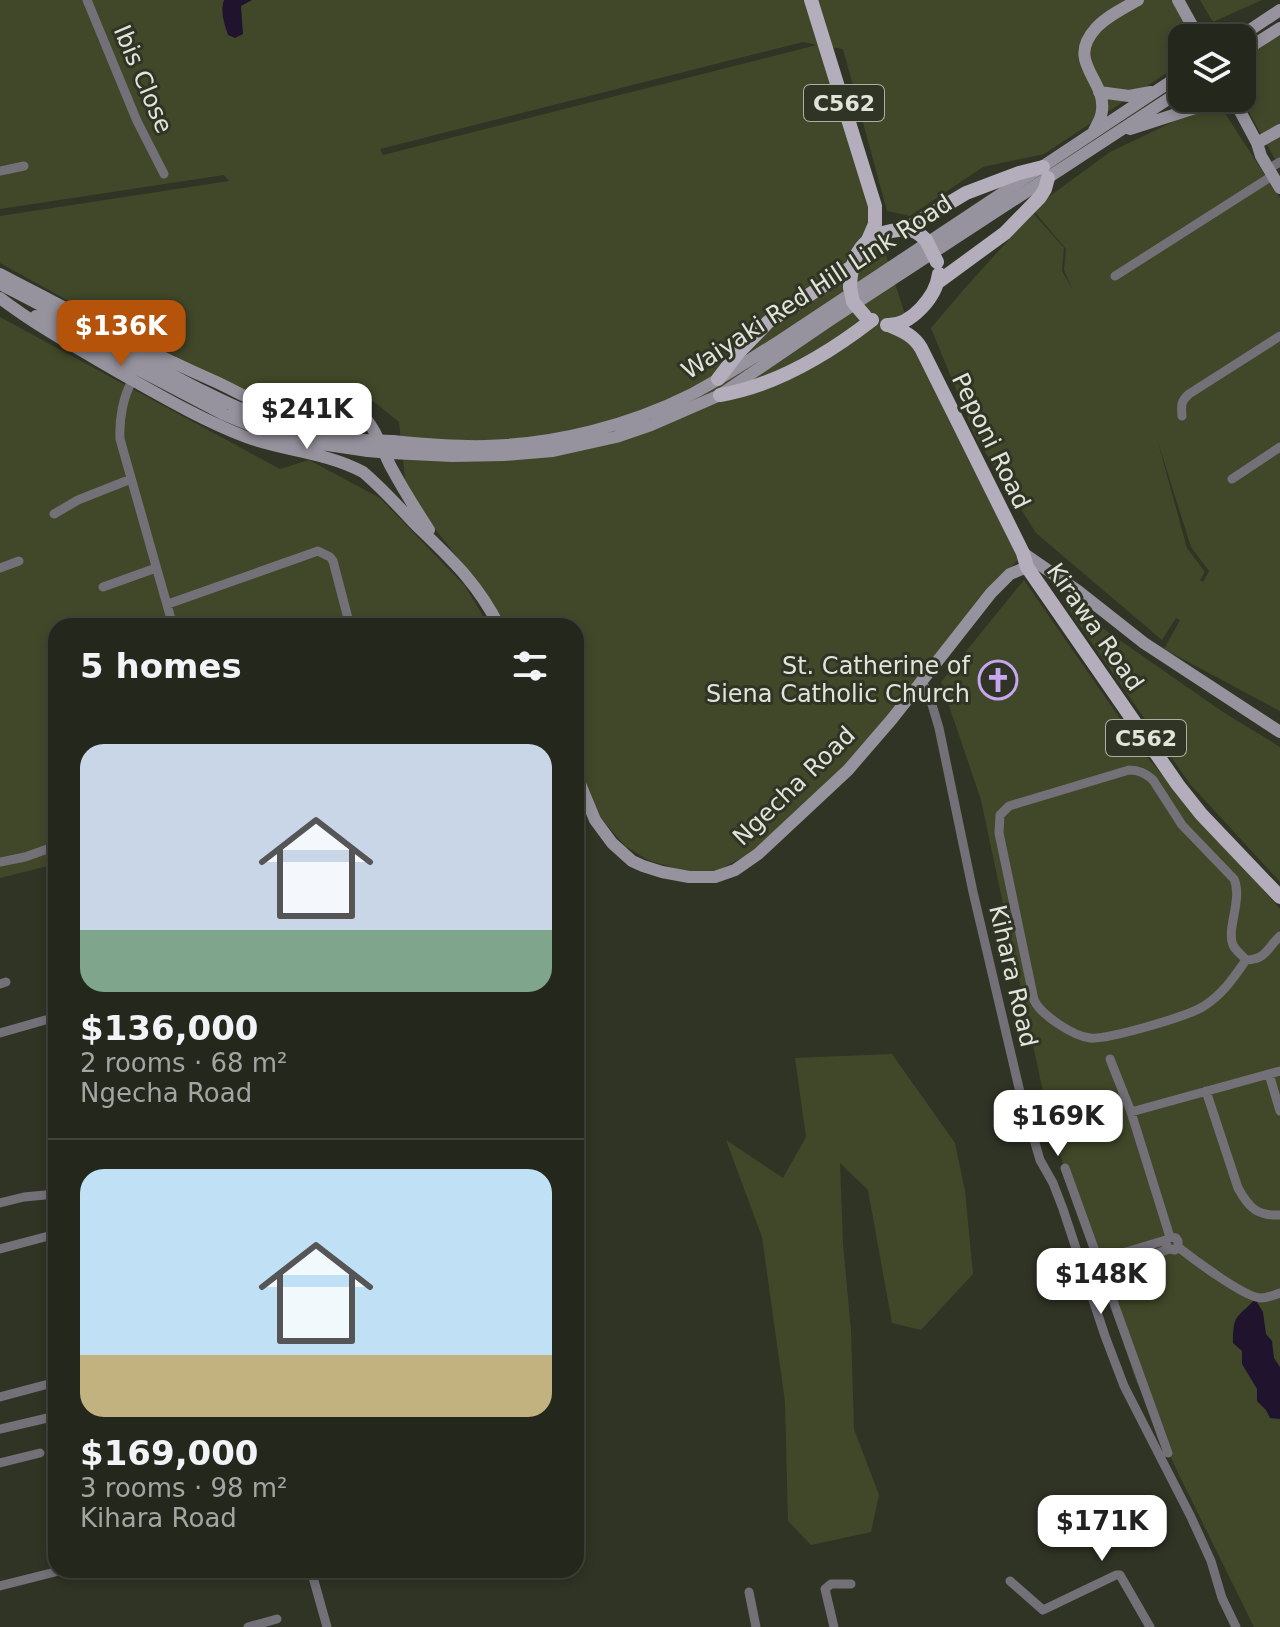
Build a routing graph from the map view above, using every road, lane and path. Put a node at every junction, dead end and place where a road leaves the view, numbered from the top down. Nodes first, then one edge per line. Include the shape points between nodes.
1 (87, 0) edge
2 (811, 0) edge
3 (1138, 0) edge
4 (1178, 0) edge
5 (1280, 10) edge
6 (1191, 24) edge
7 (1256, 26) edge
8 (1278, 31) edge
9 (1256, 44) edge
10 (1168, 84) edge
11 (1159, 90) junction
12 (1099, 92) junction
13 (1168, 99) edge
14 (1183, 112) edge
15 (1240, 112) edge
16 (1280, 130) edge
17 (1092, 134) junction
18 (1115, 134) junction
19 (1257, 143) junction
20 (24, 166) dead end
21 (1274, 169) edge
22 (0, 171) edge
23 (1046, 172) junction
24 (164, 174) dead end
25 (1280, 188) edge
26 (875, 206) junction
27 (901, 229) junction
28 (868, 240) junction
29 (853, 266) junction
30 (0, 274) edge
31 (1115, 276) dead end
32 (938, 282) junction
33 (0, 284) edge
34 (33, 296) junction
35 (0, 298) edge
36 (920, 310) junction
37 (868, 318) junction
38 (891, 326) junction
39 (1280, 336) edge
40 (921, 348) junction
41 (718, 379) junction
42 (133, 380) junction
43 (720, 395) junction
44 (1182, 416) dead end
45 (259, 424) junction
46 (1280, 447) edge
47 (392, 453) junction
48 (131, 479) junction
49 (1232, 479) dead end
50 (372, 480) junction
51 (54, 514) dead end
52 (445, 552) junction
53 (1025, 560) junction
54 (19, 561) dead end
55 (0, 568) edge
56 (156, 568) junction
57 (103, 587) dead end
58 (168, 604) junction
59 (171, 618) edge
60 (348, 618) edge
61 (495, 618) edge
62 (922, 681) junction
63 (1280, 732) edge
64 (584, 793) edge
65 (48, 849) edge
66 (0, 862) edge
67 (1280, 897) edge
68 (1280, 936) edge
69 (1246, 960) junction
70 (48, 1019) edge
71 (0, 1033) edge
72 (1110, 1059) dead end
73 (1280, 1071) edge
74 (1269, 1074) junction
75 (1206, 1091) junction
76 (1280, 1111) edge
77 (1131, 1112) junction
78 (1065, 1168) dead end
79 (48, 1195) edge
80 (0, 1203) edge
81 (1280, 1215) edge
82 (48, 1236) edge
83 (1171, 1243) junction
84 (0, 1249) edge
85 (1099, 1260) junction
86 (1104, 1273) junction
87 (1280, 1293) edge
88 (48, 1384) edge
89 (0, 1397) edge
90 (48, 1418) edge
91 (0, 1429) edge
92 (40, 1453) dead end
93 (1168, 1453) dead end
94 (0, 1463) edge
95 (48, 1574) edge
96 (313, 1578) edge
97 (1010, 1581) dead end
98 (851, 1584) dead end
99 (0, 1586) edge
100 (749, 1592) dead end
101 (277, 1619) dead end
102 (1231, 1625) edge
103 (248, 1627) edge
104 (327, 1627) edge
105 (756, 1627) edge
106 (834, 1627) edge
107 (1150, 1627) edge

1 - 24 street, Ibis Close
2 - 26 main road, C562
3 - 12 main road via 1097,26 1086,45 1086,67
4 - 6 main road
5 - 7 main road
8 - 9 main road
10 - 11 main road, Waiyaki Red Hill Link Road
11 - 12 main road via 1129,96
11 - 17 main road, Waiyaki Red Hill Link Road
12 - 17 main road via 1103,106
13 - 18 main road, Waiyaki Red Hill Link Road
14 - 18 main road
15 - 19 main road
16 - 19 main road
17 - 23 main road, Waiyaki Red Hill Link Road
18 - 23 main road, Waiyaki Red Hill Link Road
19 - 21 main road
20 - 22 street
21 - 25 main road
21 - 31 street
23 - 27 main road via 1019,173 966,193
23 - 32 main road via 1040,197 1005,233
23 - 41 main road, Waiyaki Red Hill Link Road
23 - 43 main road, Waiyaki Red Hill Link Road
26 - 27 main road, C562
26 - 28 main road, C562
27 - 28 main road
27 - 32 main road, bridge via 916,231 926,240 937,262
28 - 29 main road
29 - 37 main road, bridge via 853,302
29 - 41 main road via 768,322
30 - 34 main road
32 - 36 main road
33 - 34 main road
34 - 45 main road
34 - 47 main road via 271,408 293,412 319,402 348,405
35 - 42 main road
35 - 45 main road via 223,414
36 - 38 main road
36 - 40 main road, Peponi Road / C562
37 - 38 main road
37 - 43 main road via 804,364 749,389
38 - 40 main road, Peponi Road / C562
39 - 44 street via 1189,394 1181,405
40 - 53 main road, Peponi Road / C562
41 - 47 main road, Waiyaki Red Hill Link Road via 663,407 558,440
42 - 48 street via 120,431
42 - 50 main road via 240,435 342,463
43 - 47 main road, Waiyaki Red Hill Link Road via 616,437 553,451
45 - 47 main road, bridge
46 - 49 street
47 - 50 main road via 383,474
47 - 52 main road via 416,509
48 - 51 street
48 - 56 street
50 - 52 main road
52 - 61 main road via 482,594
53 - 62 main road, Ngecha Road via 991,593
53 - 63 main road
53 - 67 main road, Kirawa Road / C562 via 1178,785
54 - 55 street
56 - 57 street
56 - 58 street
58 - 59 street
58 - 60 street via 318,551 333,561
62 - 64 main road, Ngecha Road via 835,783 758,854 723,875 680,876 632,861 595,820
62 - 102 street, Kihara Road via 939,728 998,1000 1040,1160 1063,1209 1114,1362 1211,1561
65 - 66 street
68 - 69 street via 1267,953
69 - 69 street via 1229,984 1194,1011 1104,1038 1076,1034 1041,1011 1034,1000 999,833 1000,815 1009,806 1129,770 1146,774 1182,825 1234,879 1238,890 1232,940
70 - 71 street
72 - 77 street
73 - 74 street
74 - 75 street
74 - 76 street
75 - 77 street
75 - 81 street via 1244,1200 1259,1213
77 - 83 street
78 - 85 street
79 - 80 street
82 - 84 street
83 - 85 street
83 - 86 street
83 - 87 street via 1250,1295
85 - 86 street
86 - 93 street
88 - 89 street
90 - 91 street
92 - 94 street
95 - 99 street
96 - 104 street
97 - 107 street via 1043,1610 1120,1575
98 - 106 street via 825,1589
100 - 105 street
101 - 103 street

